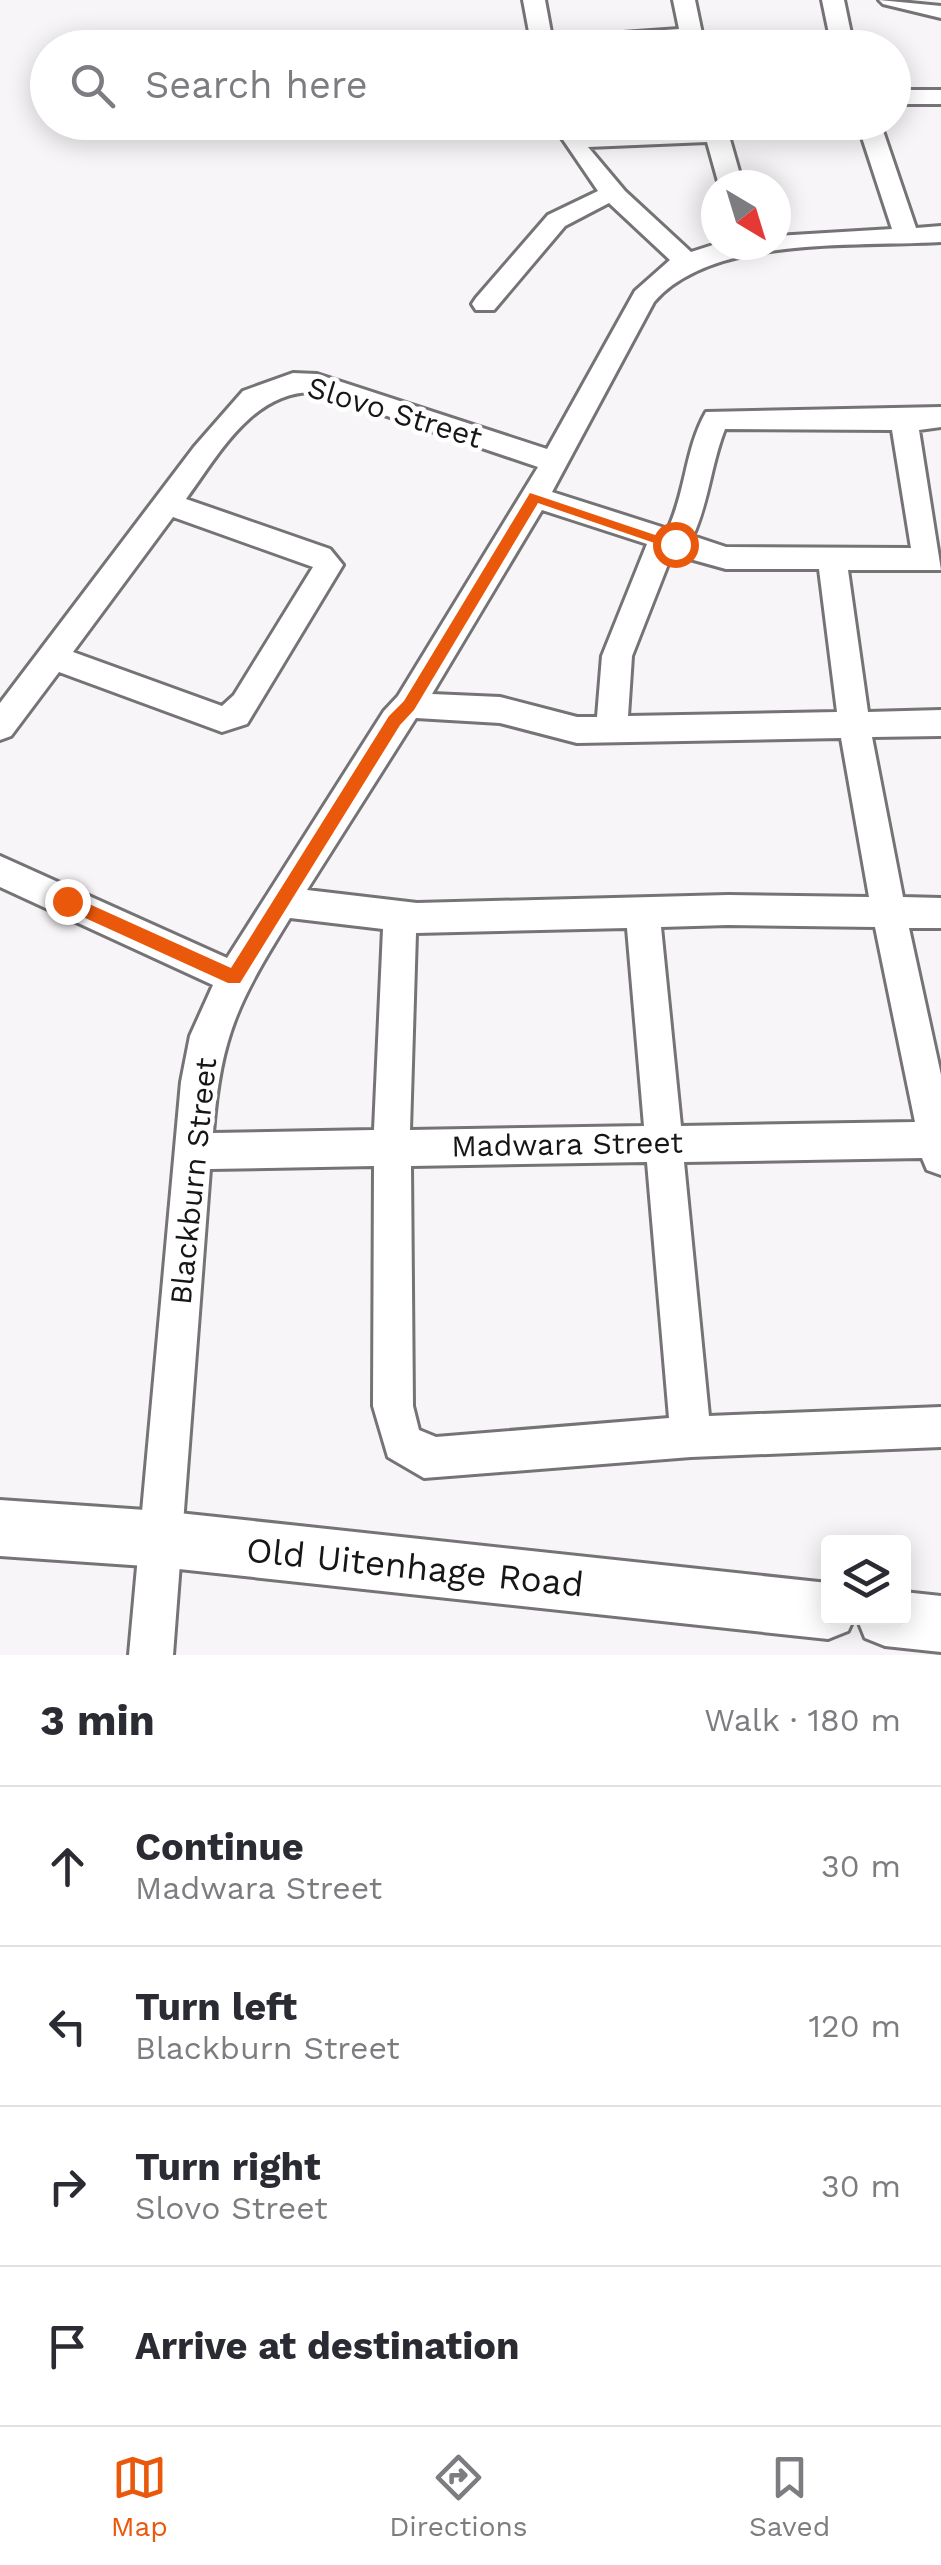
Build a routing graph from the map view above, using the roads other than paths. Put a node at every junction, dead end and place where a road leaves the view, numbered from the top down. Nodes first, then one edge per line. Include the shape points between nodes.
1 (534, 0) edge
2 (684, 0) edge
3 (834, 0) edge
4 (890, 0) edge
5 (941, 12) edge
6 (539, 30) edge
7 (690, 30) edge
8 (840, 30) edge
9 (941, 97) edge
10 (911, 98) edge
11 (573, 140) edge
12 (718, 140) edge
13 (874, 140) edge
14 (727, 170) edge
15 (613, 194) junction
16 (941, 234) edge
17 (907, 236) junction
18 (791, 243) edge
19 (701, 257) edge
20 (685, 260) junction
21 (484, 304) dead end
22 (941, 416) edge
23 (910, 420) junction
24 (554, 462) junction
25 (534, 496) junction
26 (168, 504) junction
27 (669, 542) junction
28 (934, 559) edge
29 (832, 562) junction
30 (56, 658) junction
31 (409, 706) junction
32 (941, 724) edge
33 (0, 727) edge
34 (857, 727) junction
35 (611, 730) junction
36 (0, 871) edge
37 (284, 902) junction
38 (643, 912) junction
39 (941, 913) edge
40 (888, 914) junction
41 (400, 918) junction
42 (234, 978) junction
43 (664, 1142) junction
44 (394, 1147) junction
45 (940, 1147) edge
46 (192, 1150) junction
47 (941, 1427) edge
48 (691, 1437) junction
49 (0, 1528) edge
50 (160, 1539) junction
51 (821, 1611) edge
52 (911, 1621) edge
53 (941, 1624) edge
54 (151, 1655) edge

1 - 6 street
2 - 7 street
3 - 8 street
4 - 5 street
9 - 10 street
11 - 15 street
12 - 14 street
13 - 17 street
15 - 20 street
15 - 21 street via 568,212 508,288
16 - 17 street, Blackburn Street
17 - 18 street, Blackburn Street
19 - 20 street, Blackburn Street
20 - 24 street, Blackburn Street via 644,297
22 - 23 street
23 - 27 street via 716,420 694,504
23 - 28 street via 907,442
24 - 25 street, Blackburn Street
24 - 26 street, Slovo Street via 293,382 252,398
25 - 27 street
25 - 31 street, Blackburn Street
26 - 30 street, Slovo Street
26 - 30 street via 329,565 245,704 222,720
27 - 29 street via 726,558
27 - 35 street via 616,656
28 - 29 street
29 - 34 street
30 - 33 street, Slovo Street
31 - 35 street via 500,710 576,730
31 - 37 street, Blackburn Street via 394,720
32 - 34 street
34 - 35 street
34 - 40 street
36 - 42 street
37 - 41 street
37 - 42 street, Blackburn Street
38 - 40 street
38 - 41 street
38 - 43 street
39 - 40 street
40 - 45 street
41 - 44 street
42 - 46 street, Blackburn Street via 208,1036
43 - 44 street, Madwara Street
43 - 45 street, Madwara Street
43 - 48 street
44 - 46 street, Madwara Street
44 - 48 street via 393,1406 402,1443 436,1458
46 - 50 street, Blackburn Street
47 - 48 street
49 - 50 street, Old Uitenhage Road
50 - 51 street, Old Uitenhage Road
50 - 54 street, Blackburn Street
52 - 53 street

